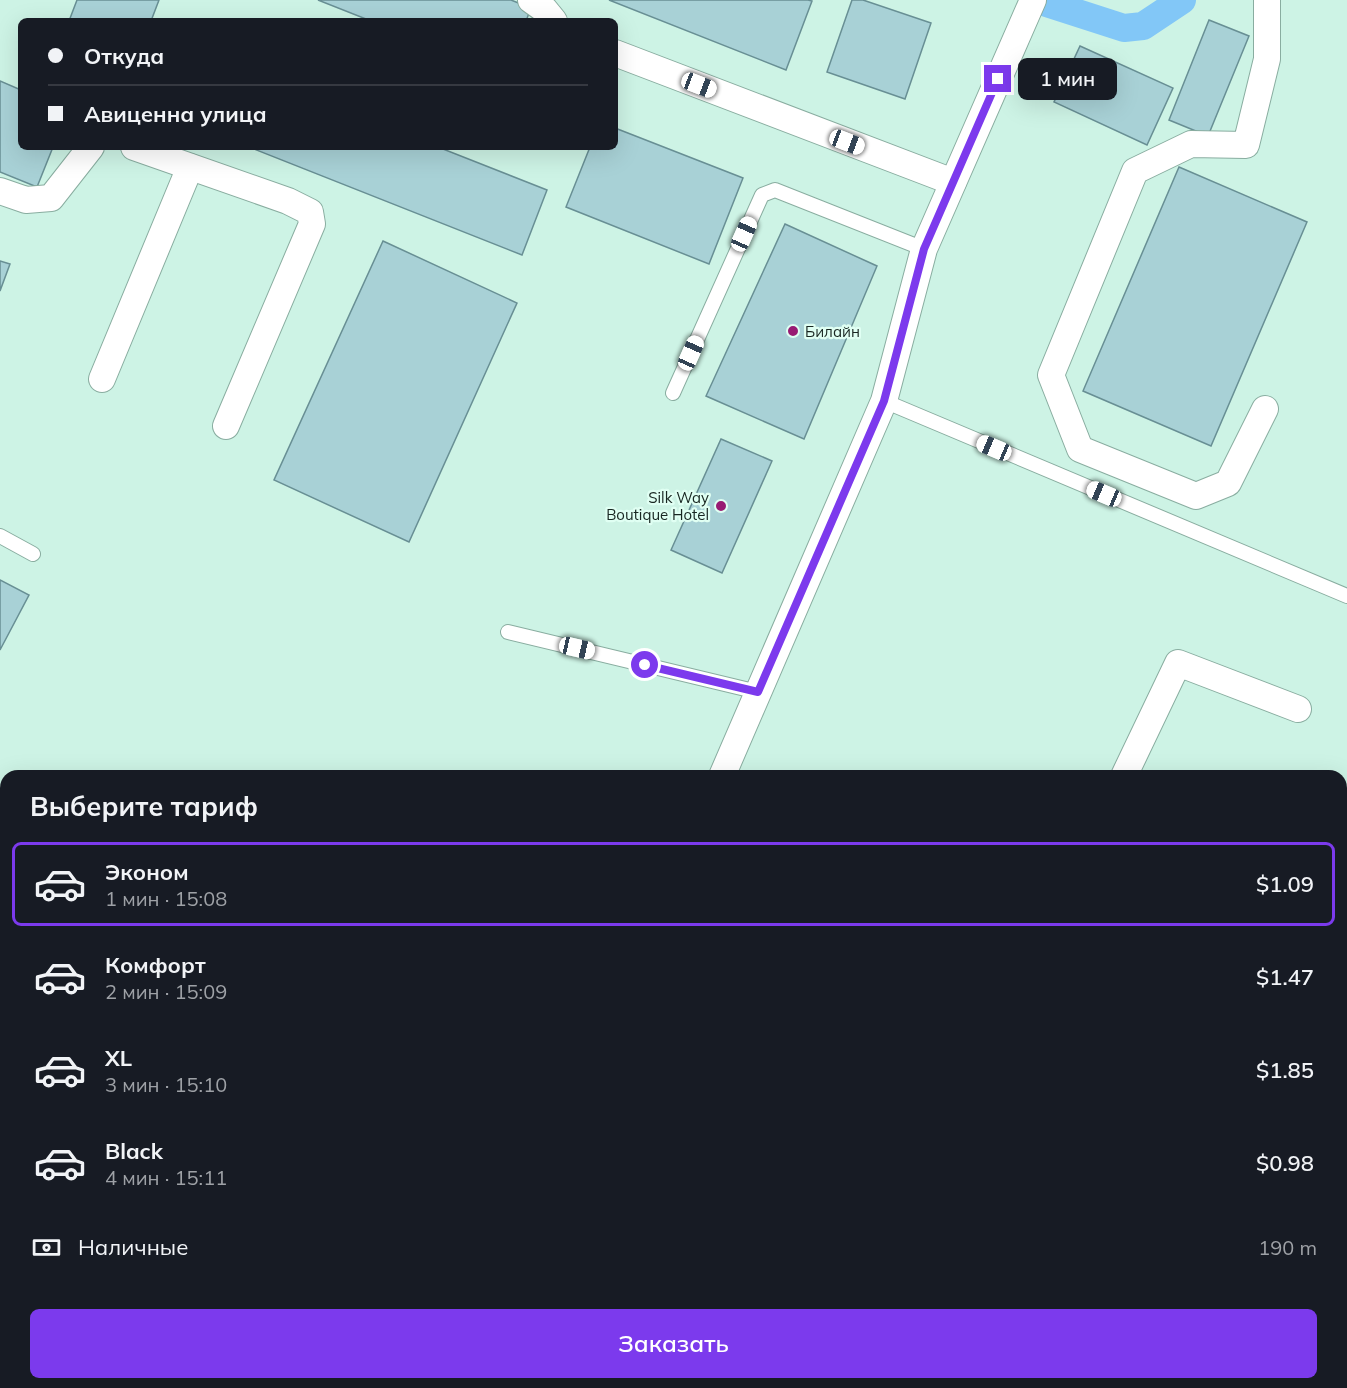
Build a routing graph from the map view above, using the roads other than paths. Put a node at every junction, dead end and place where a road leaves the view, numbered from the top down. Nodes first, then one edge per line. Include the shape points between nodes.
1 (531, 0) edge
2 (1267, 0) edge
3 (1029, 9) edge
4 (552, 18) edge
5 (618, 54) edge
6 (89, 150) edge
7 (142, 150) edge
8 (190, 167) junction
9 (953, 182) junction
10 (0, 191) edge
11 (924, 249) junction
12 (102, 380) dead end
13 (673, 393) dead end
14 (884, 401) junction
15 (1265, 409) dead end
16 (226, 426) dead end
17 (0, 536) edge
18 (33, 554) dead end
19 (1347, 596) edge
20 (508, 632) dead end
21 (758, 692) junction
22 (1298, 708) dead end
23 (725, 770) edge
24 (1127, 770) edge

1 - 4 street
2 - 15 street via 1267,59 1246,145 1191,144 1135,171 1051,375 1080,449 1196,496 1228,483
3 - 9 street
5 - 9 street
6 - 10 street via 51,198 26,201
7 - 8 street
8 - 12 street
8 - 16 street via 288,201 310,212 312,224
9 - 11 street
11 - 13 lane via 775,190 762,195
11 - 14 street
14 - 19 lane
14 - 21 street
17 - 18 lane
20 - 21 lane
21 - 23 street
22 - 24 street via 1178,663

